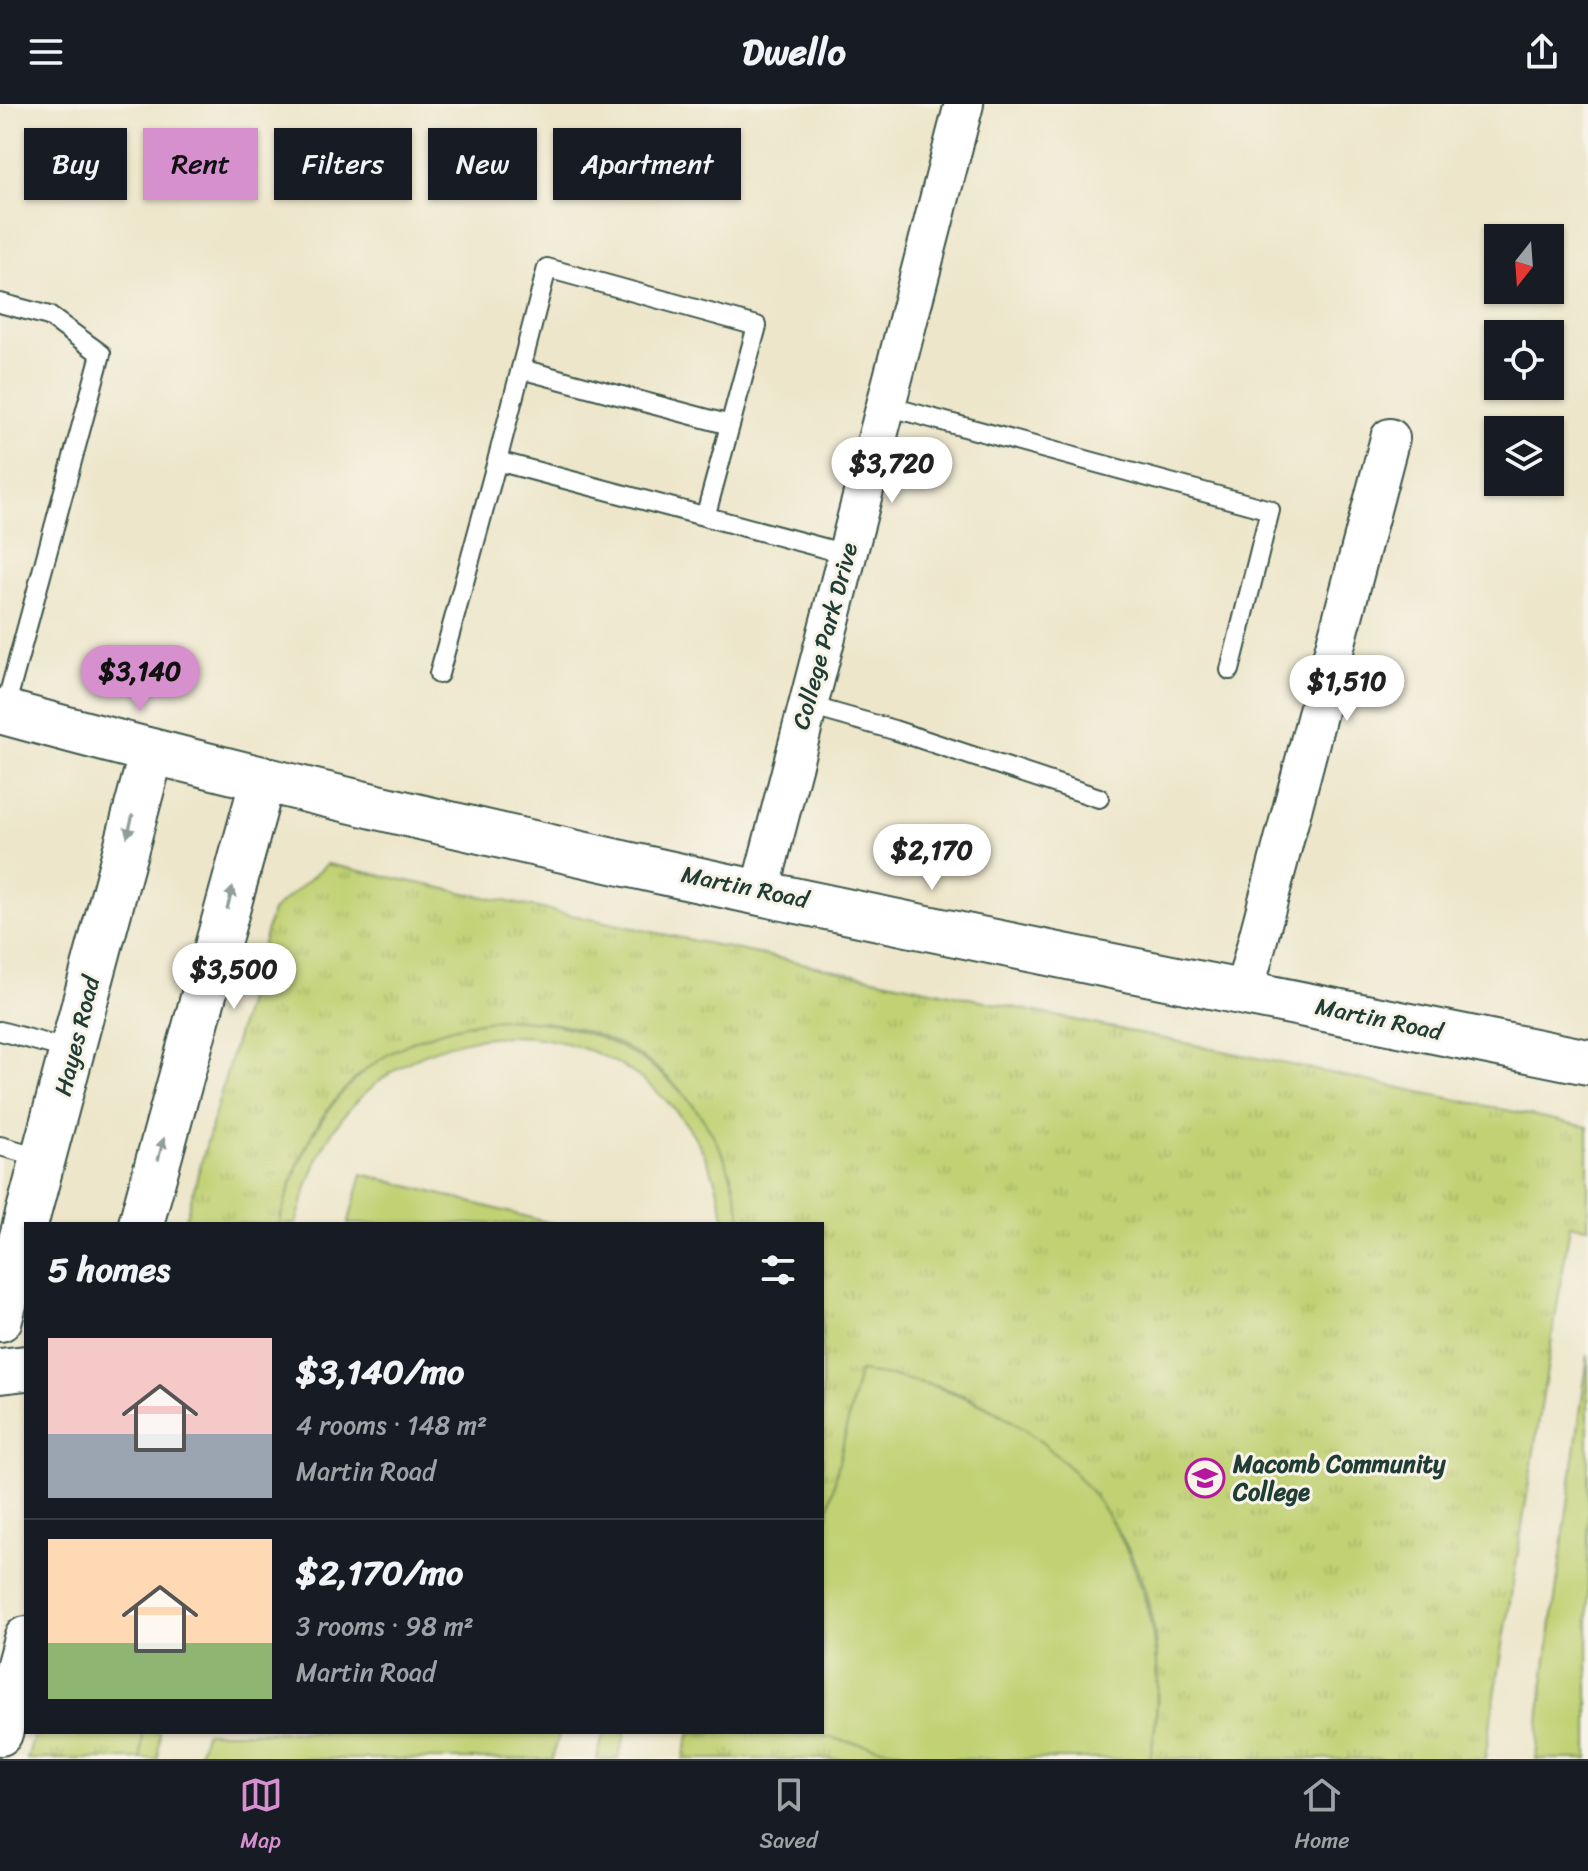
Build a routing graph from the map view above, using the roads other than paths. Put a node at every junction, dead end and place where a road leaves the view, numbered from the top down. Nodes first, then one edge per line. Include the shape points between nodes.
1 (964, 104) edge
2 (0, 303) edge
3 (521, 369) junction
4 (887, 406) junction
5 (730, 425) junction
6 (1390, 438) dead end
7 (497, 461) junction
8 (706, 514) junction
9 (846, 554) junction
10 (1230, 670) dead end
11 (439, 674) dead end
12 (806, 705) junction
13 (1, 716) edge
14 (152, 751) junction
15 (263, 779) junction
16 (1099, 798) dead end
17 (760, 891) junction
18 (1244, 992) junction
19 (0, 1031) edge
20 (74, 1051) junction
21 (1588, 1062) edge
22 (0, 1146) edge
23 (45, 1158) junction
24 (28, 1222) edge
25 (142, 1222) edge
26 (24, 1236) edge
27 (0, 1319) edge
28 (24, 1368) edge
29 (0, 1371) edge
30 (24, 1646) edge
31 (0, 1733) edge

1 - 4 street, College Park Drive
2 - 13 lane via 49,316 101,354
3 - 5 lane
3 - 5 lane via 547,268 757,326
3 - 7 lane
4 - 9 street, College Park Drive
4 - 10 lane via 1270,510
5 - 8 lane
6 - 18 street
7 - 8 lane
7 - 11 lane
8 - 9 lane
9 - 12 street, College Park Drive
12 - 16 lane
12 - 17 street, College Park Drive
13 - 14 street, Martin Road
14 - 15 street, Martin Road
14 -> 20 street, Hayes Road
15 - 17 street, Martin Road
25 -> 15 street
17 - 18 street, Martin Road
18 - 21 street, Martin Road
19 - 20 lane
20 - 23 street, Hayes Road
22 - 23 lane
23 - 24 street, Hayes Road
26 - 27 street, Hayes Road
28 - 29 street
30 - 31 street

